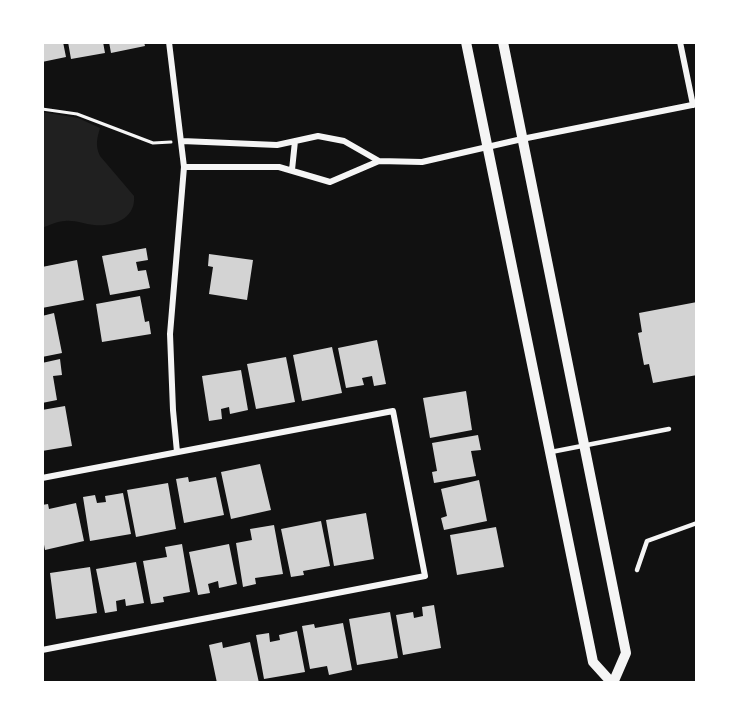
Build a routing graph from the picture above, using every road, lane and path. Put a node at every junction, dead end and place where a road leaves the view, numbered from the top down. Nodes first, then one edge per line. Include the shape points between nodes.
1 (169, 42) edge
2 (466, 42) edge
3 (503, 42) edge
4 (680, 42) edge
5 (695, 105) edge
6 (42, 109) edge
7 (522, 139) junction
8 (182, 141) junction
9 (295, 141) junction
10 (488, 147) junction
11 (379, 161) junction
12 (184, 167) junction
13 (292, 170) junction
14 (669, 429) dead end
15 (584, 446) junction
16 (177, 452) junction
17 (550, 453) junction
18 (42, 478) edge
19 (697, 522) edge
20 (637, 570) dead end
21 (42, 650) edge
22 (612, 683) edge

1 - 8 street
2 - 10 street
3 - 7 street
4 - 5 street
5 - 7 street
6 - 8 path via 77,114 153,143
7 - 10 street
7 - 15 street
8 - 9 street via 277,145
8 - 12 street
9 - 11 street via 318,136 344,141
9 - 13 street
10 - 11 street via 422,162
10 - 17 street
11 - 13 street via 330,182
12 - 13 street via 279,166
12 - 16 street via 170,334
14 - 15 lane
15 - 17 lane
15 - 22 street via 626,653
16 - 18 street
16 - 21 street via 393,411 425,576
17 - 22 street via 593,662
19 - 20 lane via 647,541

